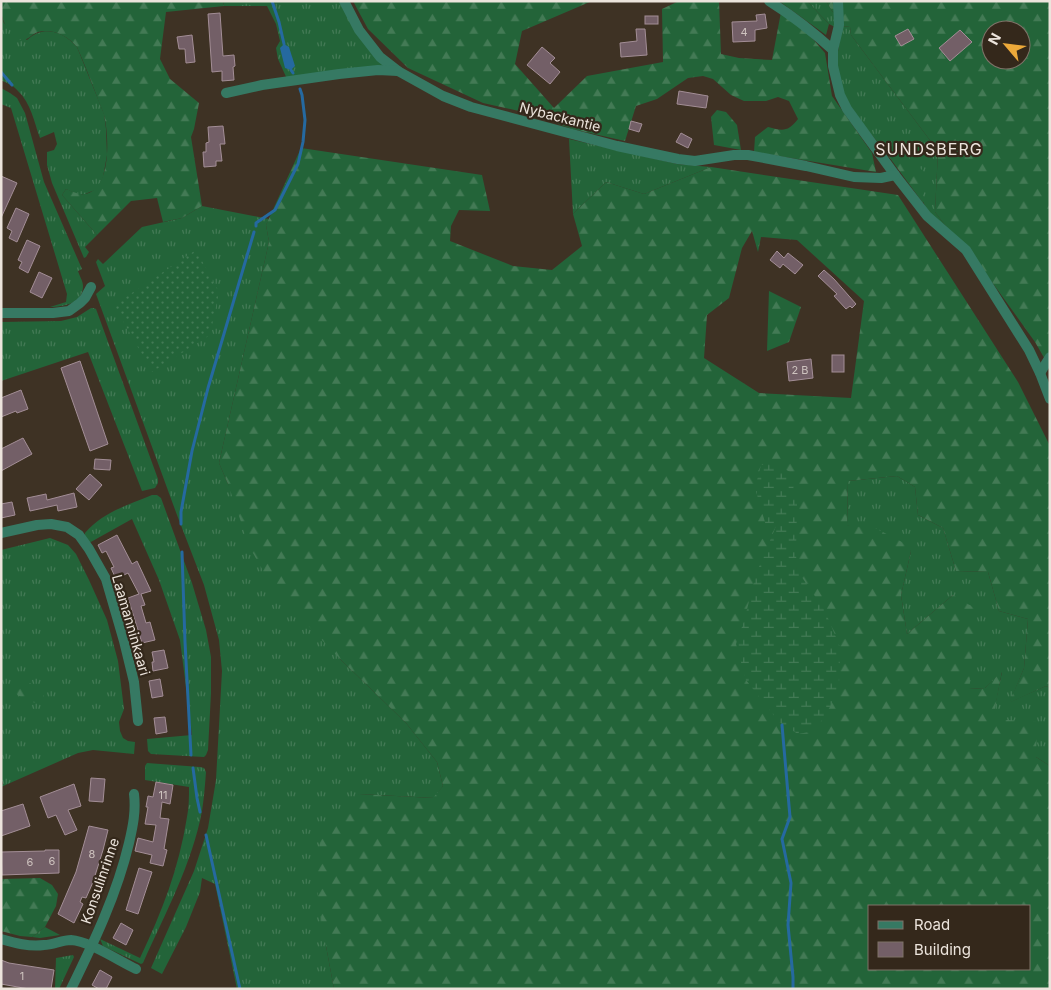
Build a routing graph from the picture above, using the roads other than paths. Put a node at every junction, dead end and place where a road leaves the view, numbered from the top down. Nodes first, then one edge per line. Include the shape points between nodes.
1 (344, 1) edge
2 (769, 1) edge
3 (838, 1) edge
4 (833, 50) junction
5 (398, 71) junction
6 (226, 93) dead end
7 (895, 175) junction
8 (91, 287) dead end
9 (1, 313) edge
10 (1050, 357) edge
11 (1040, 373) junction
12 (1050, 399) edge
13 (1, 533) edge
14 (138, 721) dead end
15 (134, 794) dead end
16 (1, 939) edge
17 (92, 946) junction
18 (136, 969) dead end
19 (72, 989) edge

1 - 5 street via 359,30 380,57
2 - 4 street via 812,30
3 - 4 street
4 - 7 street via 840,95
5 - 6 street, Nybackantie via 339,74
5 - 7 street, Nybackantie via 471,108 678,159 695,161 748,154 854,177
7 - 11 street via 926,216 966,250
8 - 9 street via 85,298 69,311
10 - 11 street
11 - 12 street
13 - 14 street, Laamanninkaari via 51,524 67,527 79,534 106,579 134,682
15 - 17 street, Konsulinrinne via 134,818 124,862
16 - 17 street via 21,945 70,940
17 - 18 street
17 - 19 street, Konsulinrinne

